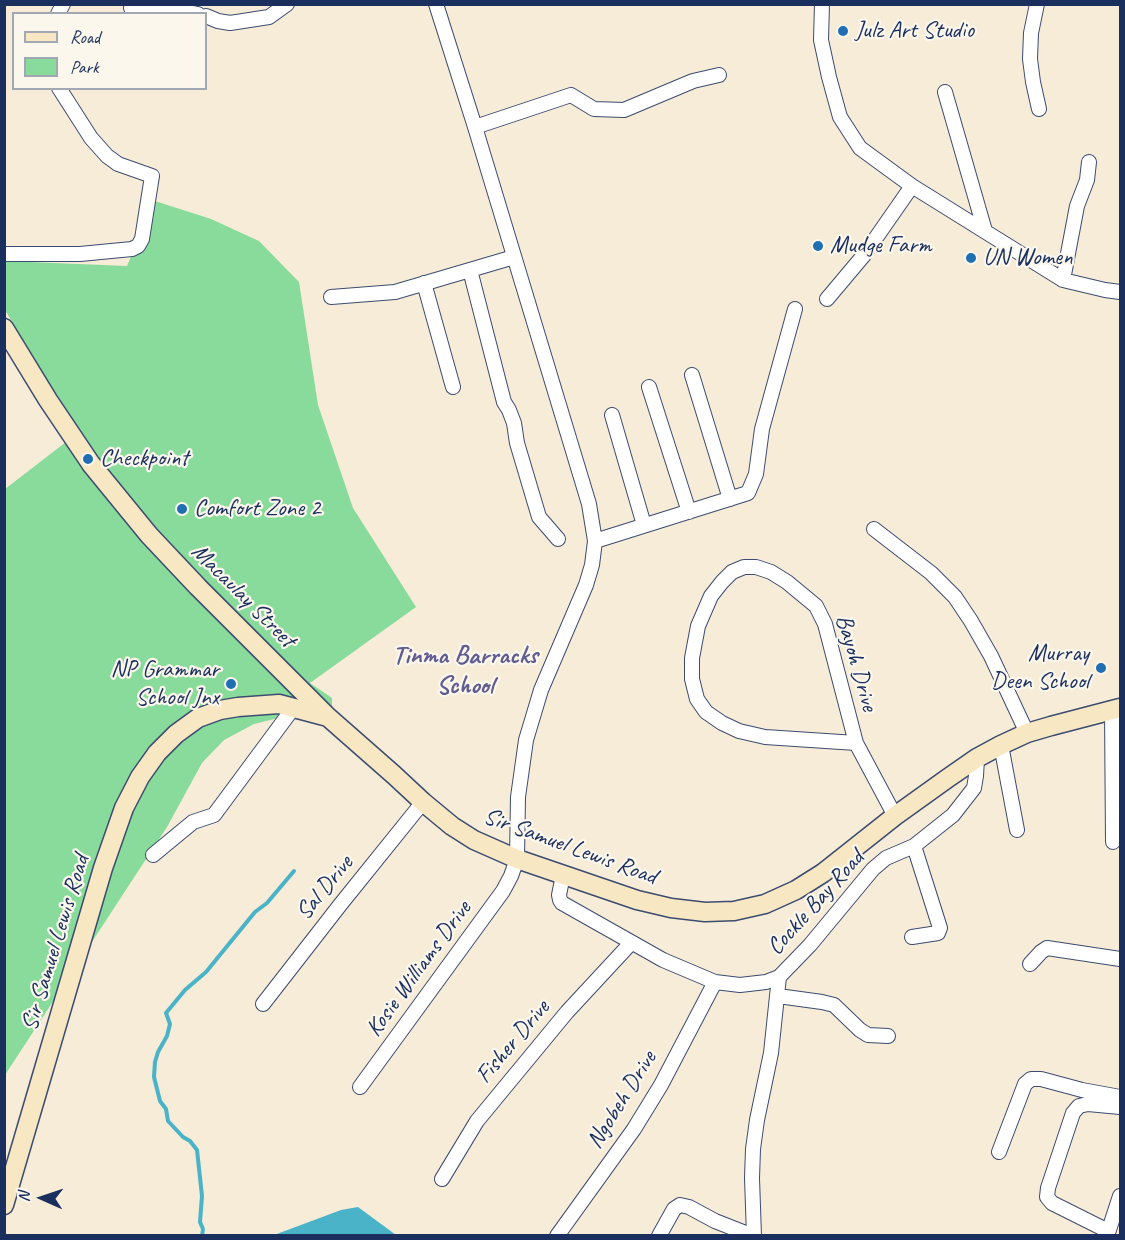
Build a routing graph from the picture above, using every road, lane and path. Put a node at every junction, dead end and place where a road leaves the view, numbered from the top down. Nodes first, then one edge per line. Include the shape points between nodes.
1 (287, 4) edge
2 (436, 4) edge
3 (822, 4) edge
4 (1037, 4) edge
5 (131, 8) dead end
6 (188, 12) edge
7 (207, 16) edge
8 (719, 75) dead end
9 (60, 90) edge
10 (945, 92) dead end
11 (1039, 109) dead end
12 (475, 127) junction
13 (1089, 162) dead end
14 (912, 186) junction
15 (985, 231) junction
16 (4, 254) edge
17 (514, 257) junction
18 (470, 270) junction
19 (1063, 280) junction
20 (424, 283) junction
21 (1120, 292) edge
22 (331, 297) dead end
23 (827, 299) dead end
24 (795, 309) dead end
25 (4, 328) edge
26 (692, 375) dead end
27 (453, 387) dead end
28 (649, 387) dead end
29 (612, 415) dead end
30 (730, 499) junction
31 (688, 512) junction
32 (644, 525) junction
33 (874, 530) dead end
34 (558, 540) dead end
35 (595, 541) junction
36 (291, 678) junction
37 (286, 706) junction
38 (1116, 709) edge
39 (328, 717) junction
40 (1027, 733) junction
41 (856, 743) junction
42 (1001, 745) junction
43 (977, 759) junction
44 (423, 802) junction
45 (895, 816) junction
46 (1017, 830) dead end
47 (1113, 842) dead end
48 (914, 846) junction
49 (153, 855) dead end
50 (514, 867) junction
51 (563, 876) junction
52 (912, 937) dead end
53 (631, 943) junction
54 (1120, 959) edge
55 (1029, 964) dead end
56 (779, 977) junction
57 (715, 982) junction
58 (778, 996) junction
59 (263, 1004) dead end
60 (888, 1036) dead end
61 (360, 1087) dead end
62 (1120, 1097) edge
63 (1120, 1107) edge
64 (999, 1152) dead end
65 (442, 1179) dead end
66 (1120, 1196) edge
67 (4, 1205) edge
68 (754, 1216) junction
69 (1108, 1234) edge
70 (557, 1236) edge
71 (659, 1236) edge
72 (753, 1236) edge
73 (765, 1236) edge

1 - 7 street via 269,17 230,24
2 - 12 street
3 - 14 street via 821,40 840,117 860,148
4 - 11 street via 1030,59
5 - 6 street via 146,5
8 - 12 street via 693,81 624,110 594,109 571,95
9 - 16 street via 107,156 152,176 142,239 132,249
10 - 15 street
12 - 17 street
13 - 19 street
14 - 15 street
14 - 23 street via 864,255
15 - 19 street
17 - 18 street
17 - 35 street via 589,504
18 - 20 street
18 - 34 street via 539,517
19 - 21 street
20 - 22 street via 395,292
20 - 27 street
24 - 30 street via 762,429 756,474 748,493
25 - 36 main road, Macaulay Street via 91,464 149,535
26 - 30 street
28 - 31 street
29 - 32 street
30 - 31 street
31 - 32 street
32 - 35 street
33 - 40 street via 931,573 955,597 991,656
35 - 50 street via 586,585 541,690 526,740
36 - 37 main road
36 - 39 main road, Macaulay Street
37 - 39 main road, Sir Samuel Lewis Road
37 - 49 street via 214,815 194,822
37 - 67 main road, Sir Samuel Lewis Road via 238,707 198,718 157,753 140,777 124,808 103,868
38 - 40 main road, Sir Samuel Lewis Road
38 - 47 street
39 - 44 main road, Sir Samuel Lewis Road
40 - 42 main road, Sir Samuel Lewis Road
41 - 41 street, Bayoh Drive via 756,735 739,731 706,712 697,699 692,658 698,626 711,596 732,572 744,567 771,572 816,606 825,624
41 - 45 street, Bayoh Drive
42 - 43 main road, Sir Samuel Lewis Road
42 - 46 street
43 - 45 main road, Sir Samuel Lewis Road
43 - 48 street, Cockle Bay Road via 974,788 953,815
44 - 50 main road, Sir Samuel Lewis Road
44 - 59 street, Sal Drive
45 - 51 main road, Sir Samuel Lewis Road via 824,873 796,890 765,904 734,911 671,908
48 - 52 street via 940,928 938,933
48 - 56 street, Cockle Bay Road via 886,858 873,869
50 - 51 main road, Sir Samuel Lewis Road
50 - 61 street, Kosie Williams Drive via 503,891
51 - 53 street, Cockle Bay Road via 559,895 562,903
53 - 57 street, Cockle Bay Road
53 - 65 street, Fisher Drive via 567,1012 477,1121
54 - 55 street via 1047,948
56 - 57 street, Cockle Bay Road via 752,984
56 - 58 street, Cockle Bay Road
57 - 70 street, Ngobeh Drive via 634,1129
58 - 60 street via 834,1005 868,1035
58 - 68 street, Cockle Bay Road via 753,1149
62 - 64 street via 1031,1079 1024,1084
63 - 69 street via 1088,1104 1073,1113 1047,1197
66 - 69 street
68 - 72 street, Cockle Bay Road
68 - 73 street
71 - 72 street via 680,1205

